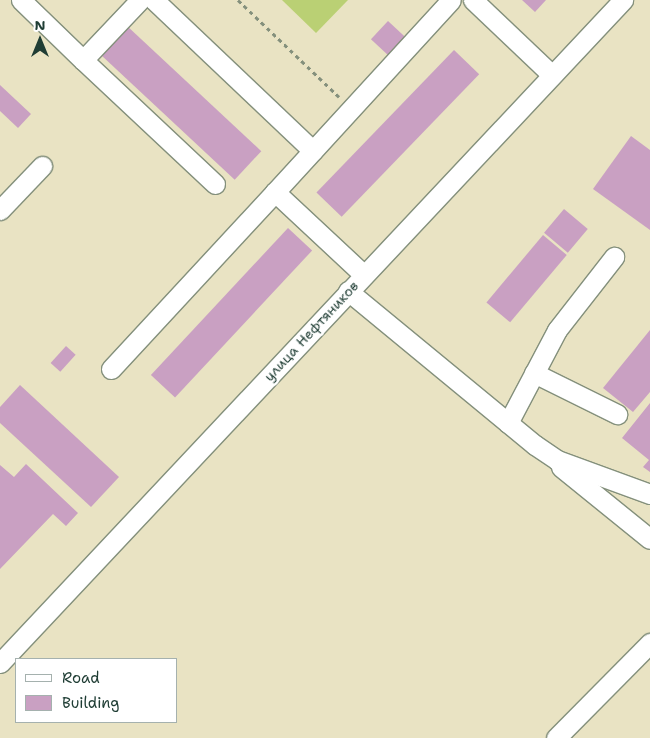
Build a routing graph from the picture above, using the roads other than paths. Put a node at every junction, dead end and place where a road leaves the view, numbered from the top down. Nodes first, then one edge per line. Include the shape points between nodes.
1 (21, 0) edge
2 (140, 0) edge
3 (154, 0) edge
4 (451, 0) edge
5 (473, 0) edge
6 (623, 0) edge
7 (83, 60) junction
8 (552, 75) junction
9 (312, 151) junction
10 (42, 166) dead end
11 (215, 184) dead end
12 (275, 192) junction
13 (0, 210) edge
14 (614, 257) dead end
15 (364, 275) junction
16 (348, 291) junction
17 (111, 369) dead end
18 (534, 373) junction
19 (617, 414) dead end
20 (508, 424) junction
21 (535, 446) junction
22 (650, 494) edge
23 (650, 539) edge
24 (650, 643) edge
25 (0, 663) edge
26 (556, 738) edge

1 - 7 street
2 - 7 street
3 - 9 street
4 - 9 street
5 - 8 street
6 - 8 street, улица Нефтяников
7 - 11 street
8 - 15 street, улица Нефтяников
9 - 12 street
10 - 13 street
12 - 15 street
12 - 17 street
14 - 18 street via 557,330
15 - 16 street, улица Нефтяников
16 - 20 street
16 - 25 street, улица Нефтяников
18 - 19 street
18 - 20 street
20 - 21 street
21 - 22 street via 557,460
21 - 23 street
24 - 26 street

